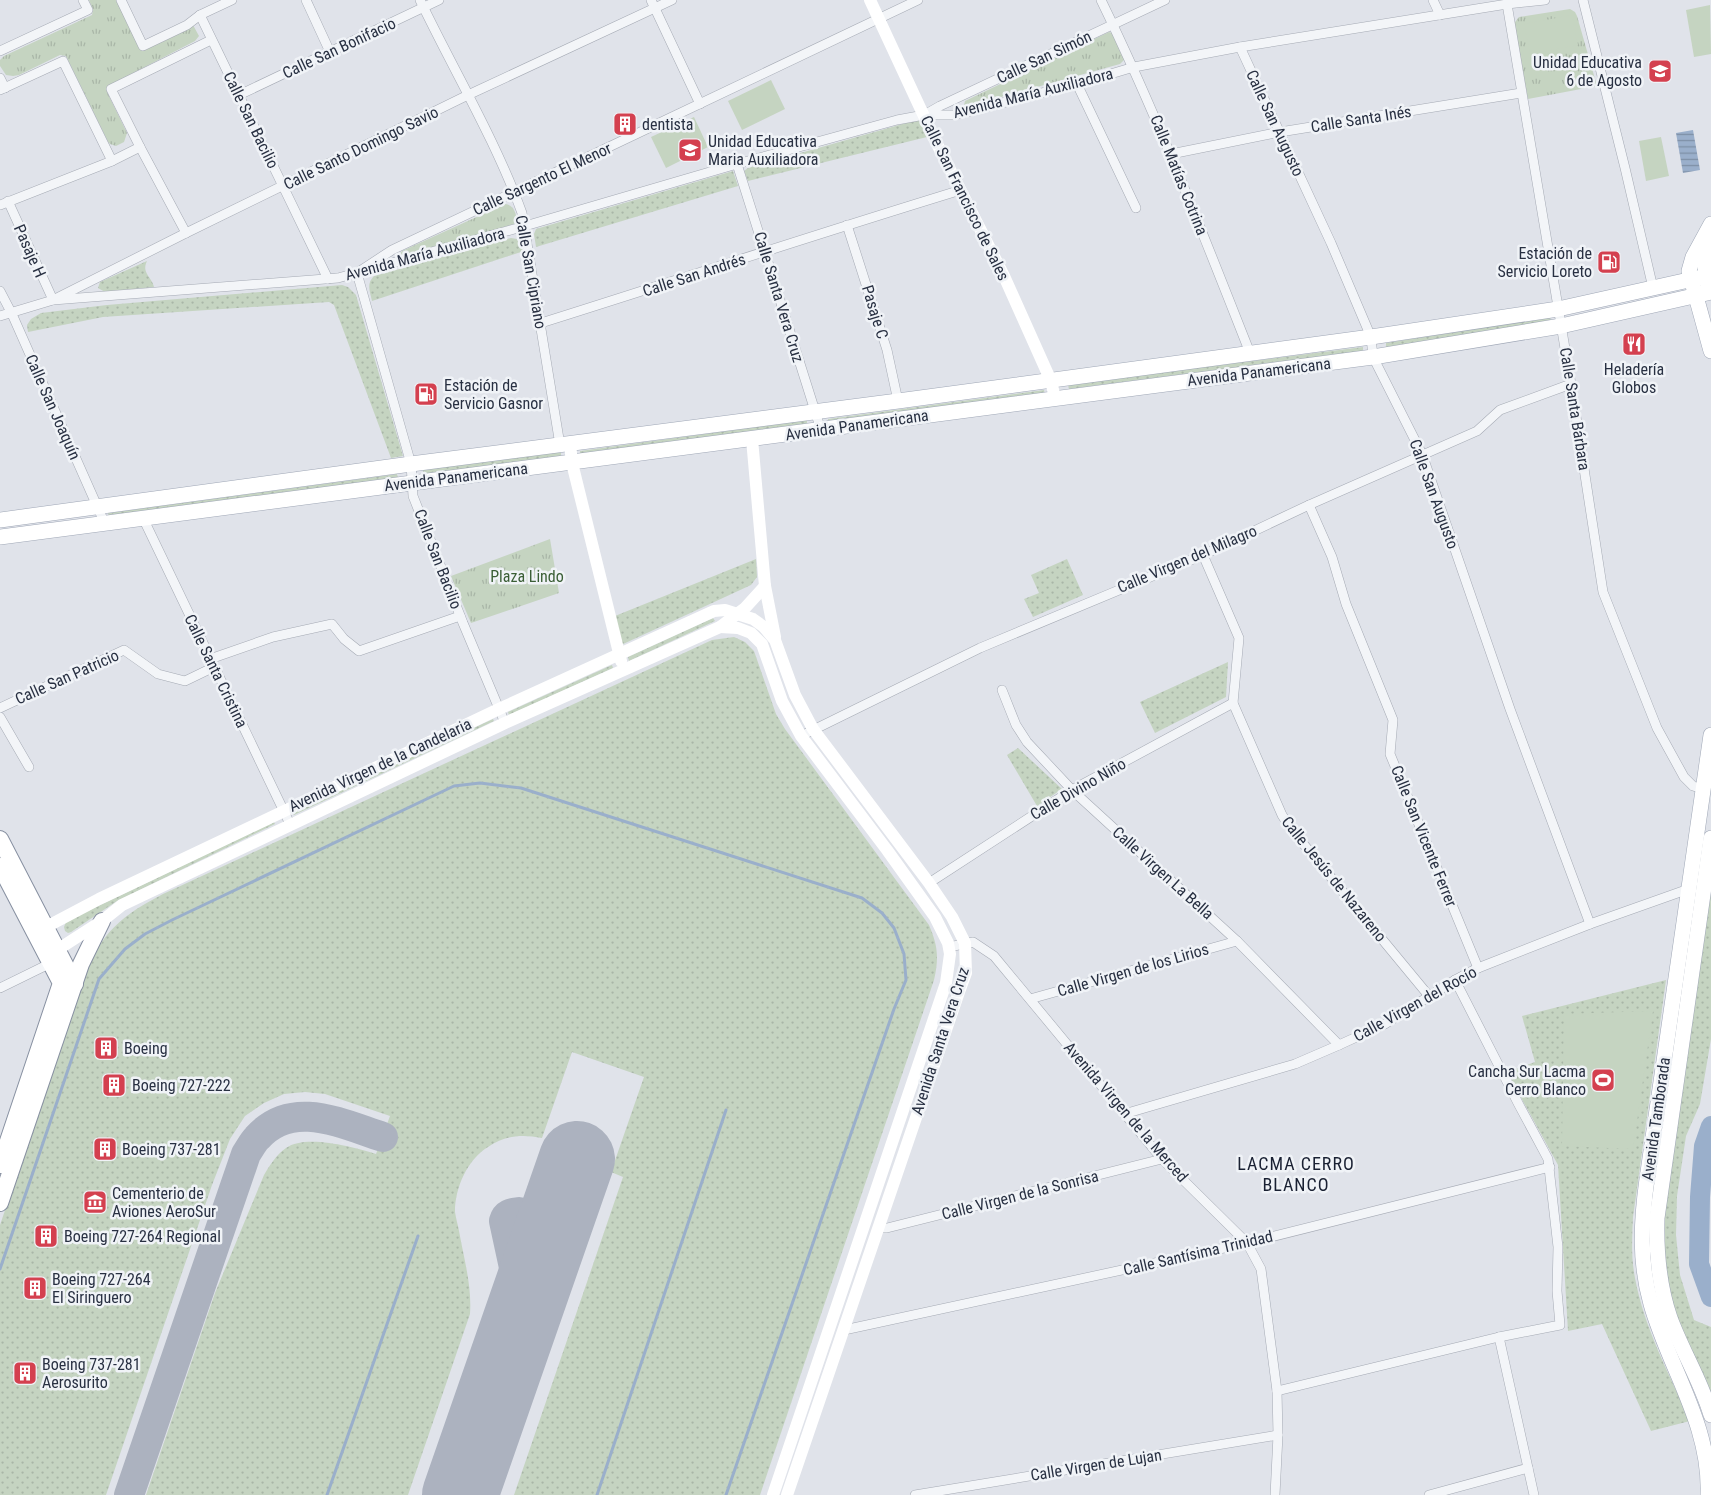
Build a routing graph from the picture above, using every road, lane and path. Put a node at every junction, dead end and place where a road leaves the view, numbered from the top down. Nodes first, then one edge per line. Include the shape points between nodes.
1 (83, 0) edge
2 (121, 0) edge
3 (232, 0) edge
4 (306, 0) edge
5 (439, 0) edge
6 (672, 0) edge
7 (870, 0) edge
8 (918, 0) edge
9 (1101, 0) edge
10 (1165, 0) edge
11 (1433, 0) edge
12 (1545, 0) edge
13 (1583, 0) edge
14 (422, 4) edge
15 (653, 4) edge
16 (1507, 4) junction
17 (200, 15) junction
18 (1440, 15) junction
19 (879, 19) junction
20 (1113, 24) junction
21 (211, 40) junction
22 (1240, 47) junction
23 (0, 51) edge
24 (330, 52) junction
25 (1134, 67) junction
26 (0, 78) edge
27 (1077, 84) junction
28 (2, 89) edge
29 (1521, 93) junction
30 (239, 95) junction
31 (468, 95) junction
32 (700, 104) junction
33 (924, 115) junction
34 (1280, 132) junction
35 (140, 147) junction
36 (1171, 154) junction
37 (112, 161) junction
38 (736, 164) junction
39 (284, 186) junction
40 (961, 190) junction
41 (514, 192) junction
42 (4, 203) edge
43 (1136, 208) dead end
44 (847, 225) junction
45 (526, 226) junction
46 (1709, 227) edge
47 (186, 233) junction
48 (765, 253) junction
49 (357, 273) junction
50 (1708, 276) edge
51 (328, 279) junction
52 (1691, 280) junction
53 (1653, 288) junction
54 (0, 290) edge
55 (1706, 295) edge
56 (53, 300) junction
57 (1558, 309) junction
58 (12, 314) junction
59 (0, 316) edge
60 (541, 323) junction
61 (1561, 326) junction
62 (1372, 338) junction
63 (1711, 350) edge
64 (1250, 353) junction
65 (1373, 357) junction
66 (1050, 381) junction
67 (1571, 384) junction
68 (1056, 398) junction
69 (898, 401) junction
70 (815, 412) junction
71 (821, 430) junction
72 (752, 438) junction
73 (565, 444) junction
74 (1422, 454) junction
75 (572, 463) junction
76 (411, 464) junction
77 (412, 482) junction
78 (1309, 505) junction
79 (96, 507) junction
80 (143, 518) junction
81 (0, 520) edge
82 (104, 524) junction
83 (0, 537) edge
84 (1203, 555) junction
85 (765, 586) junction
86 (739, 613) junction
87 (460, 616) junction
88 (720, 627) junction
89 (775, 640) junction
90 (618, 655) junction
91 (212, 663) junction
92 (625, 670) junction
93 (1002, 690) dead end
94 (1233, 703) junction
95 (0, 708) edge
96 (499, 709) junction
97 (0, 717) edge
98 (505, 723) junction
99 (813, 729) junction
100 (1711, 735) edge
101 (801, 736) junction
102 (29, 768) dead end
103 (1703, 789) junction
104 (1072, 790) junction
105 (284, 810) junction
106 (290, 824) junction
107 (1711, 838) edge
108 (0, 839) edge
109 (0, 866) edge
110 (928, 883) junction
111 (1696, 892) junction
112 (102, 922) junction
113 (1590, 924) junction
114 (46, 927) junction
115 (1237, 940) junction
116 (965, 943) junction
117 (949, 947) junction
118 (50, 954) junction
119 (1478, 968) junction
120 (1455, 980) junction
121 (75, 984) junction
122 (0, 988) edge
123 (1429, 996) junction
124 (1030, 1000) junction
125 (1339, 1045) junction
126 (1124, 1114) junction
127 (1162, 1159) junction
128 (0, 1165) edge
129 (1550, 1167) junction
130 (0, 1203) edge
131 (878, 1228) junction
132 (1247, 1243) junction
133 (844, 1330) junction
134 (1498, 1337) junction
135 (1278, 1391) junction
136 (1711, 1415) edge
137 (1278, 1435) junction
138 (1528, 1468) junction
139 (773, 1495) edge
140 (787, 1495) edge
141 (915, 1495) edge
142 (1274, 1495) edge
143 (1429, 1495) edge
144 (1534, 1495) edge
145 (1708, 1495) edge

1 - 23 street via 88,10
2 - 17 street via 143,46 187,25
3 - 17 street
4 - 24 street
5 - 14 street, Calle San Bonifacio
6 - 15 street, Calle Santo Domingo Savio
7 - 19 main road, Calle San Francisco de Sales
8 - 19 street, Calle Sargento El Menor
9 - 20 street, Calle Matías Cotrina
10 - 20 street, Calle San Simón
11 - 18 street
12 - 16 street, Avenida María Auxiliadora
13 - 53 street
14 - 24 street, Calle San Bonifacio
14 - 31 street, Calle San Cipriano
15 - 31 street, Calle Santo Domingo Savio
15 - 32 street
16 - 18 street, Avenida María Auxiliadora
16 - 29 street, Calle Santa Bárbara
17 - 21 street, Calle San Bacilio
18 - 22 street, Avenida María Auxiliadora
19 - 32 street, Calle Sargento El Menor
19 - 33 main road, Calle San Francisco de Sales
20 - 25 street, Calle Matías Cotrina
20 - 33 street, Calle San Simón
21 - 30 street, Calle San Bacilio
21 - 35 street via 111,89
22 - 25 street, Avenida María Auxiliadora
22 - 34 street, Calle San Augusto
24 - 30 street, Calle San Bonifacio
25 - 27 street, Avenida María Auxiliadora
25 - 36 street, Calle Matías Cotrina
26 - 28 street
27 - 33 street, Avenida María Auxiliadora via 955,114
27 - 43 street
28 - 37 street via 63,61
29 - 34 street, Calle Santa Inés
29 - 57 street, Calle Santa Bárbara
30 - 39 street, Calle San Bacilio
31 - 39 street, Calle Santo Domingo Savio
31 - 41 street, Calle San Cipriano
32 - 41 street, Calle Sargento El Menor
33 - 38 street, Avenida María Auxiliadora
33 - 40 main road, Calle San Francisco de Sales
34 - 36 street, Calle Santa Inés
34 - 62 street, Calle San Augusto
35 - 37 street
35 - 47 street
36 - 64 street, Calle Matías Cotrina
37 - 42 street
38 - 45 street, Avenida María Auxiliadora
38 - 48 street, Calle Santa Vera Cruz
39 - 47 street, Calle Santo Domingo Savio
39 - 51 street, Calle San Bacilio
40 - 44 street, Calle San Andrés
40 - 66 main road, Calle San Francisco de Sales via 1004,276
41 - 45 street, Calle San Cipriano
41 - 49 street, Calle Sargento El Menor via 392,250
42 - 56 street, Pasaje H
44 - 48 street, Calle San Andrés
44 - 69 street, Pasaje C via 886,350
45 - 49 street, Avenida María Auxiliadora
45 - 60 street, Calle San Cipriano
46 - 50 main road
46 - 52 main road via 1690,265
47 - 56 street, Calle Santo Domingo Savio
48 - 60 street, Calle San Andrés
48 - 70 street, Calle Santa Vera Cruz
49 - 51 street, Avenida María Auxiliadora
49 - 76 street, Calle San Bacilio
50 - 52 main road, Avenida Panamericana
50 - 55 main road
51 - 56 street, Avenida María Auxiliadora
52 - 53 main road, Avenida Panamericana
52 - 55 main road
53 - 57 main road, Avenida Panamericana
54 - 58 street, Calle San Joaquín
55 - 61 main road, Avenida Panamericana
55 - 63 main road
56 - 58 street, Avenida María Auxiliadora
57 - 61 street, Calle Santa Bárbara
57 - 62 main road, Avenida Panamericana
58 - 59 street, Avenida María Auxiliadora
58 - 79 street, Calle San Joaquín
60 - 73 street, Calle San Cipriano
61 - 65 main road, Avenida Panamericana
61 - 67 street, Calle Santa Bárbara
62 - 64 main road, Avenida Panamericana
62 - 65 street, Calle San Augusto
64 - 66 main road, Avenida Panamericana
65 - 68 main road, Avenida Panamericana
65 - 74 street, Calle San Augusto
66 - 68 main road, Calle San Francisco de Sales
66 - 69 main road, Avenida Panamericana
67 - 74 street, Calle Virgen del Milagro via 1500,410 1477,431
67 - 103 street, Calle Santa Bárbara via 1603,592 1657,728 1684,777 1693,786
68 - 71 main road, Avenida Panamericana
69 - 70 main road, Avenida Panamericana
70 - 71 street, Calle Santa Vera Cruz
70 - 73 main road, Avenida Panamericana
71 - 72 main road, Avenida Panamericana
72 - 75 main road, Avenida Panamericana
72 - 85 main road
73 - 75 main road, Calle San Cipriano
73 - 76 main road, Avenida Panamericana
74 - 78 street, Calle Virgen del Milagro
74 - 113 street, Calle San Augusto via 1510,709
75 - 77 main road, Avenida Panamericana
75 - 90 main road, Calle San Cipriano
76 - 77 street, Calle San Bacilio
76 - 79 main road, Avenida Panamericana
77 - 80 main road, Avenida Panamericana
77 - 87 street, Calle San Bacilio via 413,496
78 - 84 street, Calle Virgen del Milagro
78 - 119 street, Calle San Vicente Ferrer via 1393,720 1390,754
79 - 81 main road, Avenida Panamericana
79 - 82 street, Calle San Joaquín
80 - 82 main road, Avenida Panamericana
80 - 91 street, Calle Santa Cristina
82 - 83 main road, Avenida Panamericana
84 - 94 street, Calle Jesús de Nazareno via 1240,638
84 - 99 street, Calle Virgen del Milagro via 980,648
85 - 86 main road, Avenida Virgen de la Candelaria
85 - 89 main road
86 - 88 main road, Avenida Virgen de la Candelaria
86 - 89 main road, Avenida Santa Vera Cruz via 764,627
86 - 90 main road, Avenida Virgen de la Candelaria via 714,611
87 - 91 street via 359,651 332,624 273,637
87 - 96 street, Calle San Bacilio
88 - 92 main road, Avenida Virgen de la Candelaria
88 - 101 main road, Avenida Santa Vera Cruz via 744,630 762,644 782,701
89 - 99 main road, Avenida Santa Vera Cruz via 794,695
90 - 92 main road, Calle San Cipriano
90 - 96 main road, Avenida Virgen de la Candelaria
91 - 95 street, Calle San Patricio via 185,681 158,674 124,650
91 - 105 street, Calle Santa Cristina
92 - 98 main road, Avenida Virgen de la Candelaria
93 - 104 street, Calle Virgen La Bella via 1016,725 1027,742
94 - 104 street, Calle Divino Niño
94 - 123 street, Calle Jesús de Nazareno via 1290,829
96 - 98 street, Calle San Bacilio
96 - 105 main road, Avenida Virgen de la Candelaria
97 - 102 street
98 - 106 main road, Avenida Virgen de la Candelaria
99 - 101 street, Calle Virgen del Milagro
99 - 110 main road, Avenida Santa Vera Cruz
100 - 103 main road, Avenida Tamborada
101 - 117 main road, Avenida Santa Vera Cruz via 935,917
103 - 111 main road, Avenida Tamborada
104 - 110 street, Calle Divino Niño
104 - 115 street, Calle Virgen La Bella
105 - 106 street, Calle Santa Cristina
105 - 114 main road, Avenida Virgen de la Candelaria
106 - 112 main road, Avenida Virgen de la Candelaria via 122,905
107 - 111 main road, Avenida Tamborada
108 - 114 highway
109 - 118 highway
110 - 116 main road, Avenida Santa Vera Cruz via 952,917
111 - 113 street, Calle Virgen del Rocío via 1683,890
111 - 136 main road, Avenida Tamborada via 1656,1218 1656,1242 1662,1292 1670,1319
111 - 145 main road, Avenida Tamborada via 1647,1179 1641,1251 1651,1305 1701,1430
112 - 118 main road, Avenida Virgen de la Candelaria
112 - 121 highway
113 - 119 street, Calle Virgen del Rocío
114 - 118 highway
115 - 124 street, Calle Virgen de los Lirios
115 - 125 street, Calle Virgen La Bella
116 - 117 street
116 - 124 street, Avenida Virgen de la Merced via 973,942 994,956
116 - 131 main road, Avenida Santa Vera Cruz via 966,973
117 - 139 main road, Avenida Santa Vera Cruz via 946,982
118 - 121 highway
118 - 122 street
118 - 128 highway via 60,983 59,990
119 - 120 street, Calle Virgen del Rocío
120 - 123 street, Calle Virgen del Rocío
120 - 129 street
121 - 130 highway
123 - 125 street, Calle Virgen del Rocío via 1385,1024
124 - 126 street, Avenida Virgen de la Merced
125 - 126 street, Calle Virgen del Rocío via 1295,1064
126 - 127 street, Avenida Virgen de la Merced
127 - 131 street, Calle Virgen de la Sonrisa
127 - 132 street, Avenida Virgen de la Merced
129 - 132 street, Calle Santísima Trinidad
129 - 134 street via 1558,1247 1560,1325
131 - 133 main road, Avenida Santa Vera Cruz
132 - 133 street, Calle Santísima Trinidad
132 - 135 street, Avenida Virgen de la Merced via 1261,1269
133 - 140 main road, Avenida Santa Vera Cruz
134 - 135 street
134 - 138 street
135 - 137 street, Avenida Virgen de la Merced
137 - 141 street, Calle Virgen de Lujan
137 - 142 street, Avenida Virgen de la Merced
138 - 143 street
138 - 144 street

